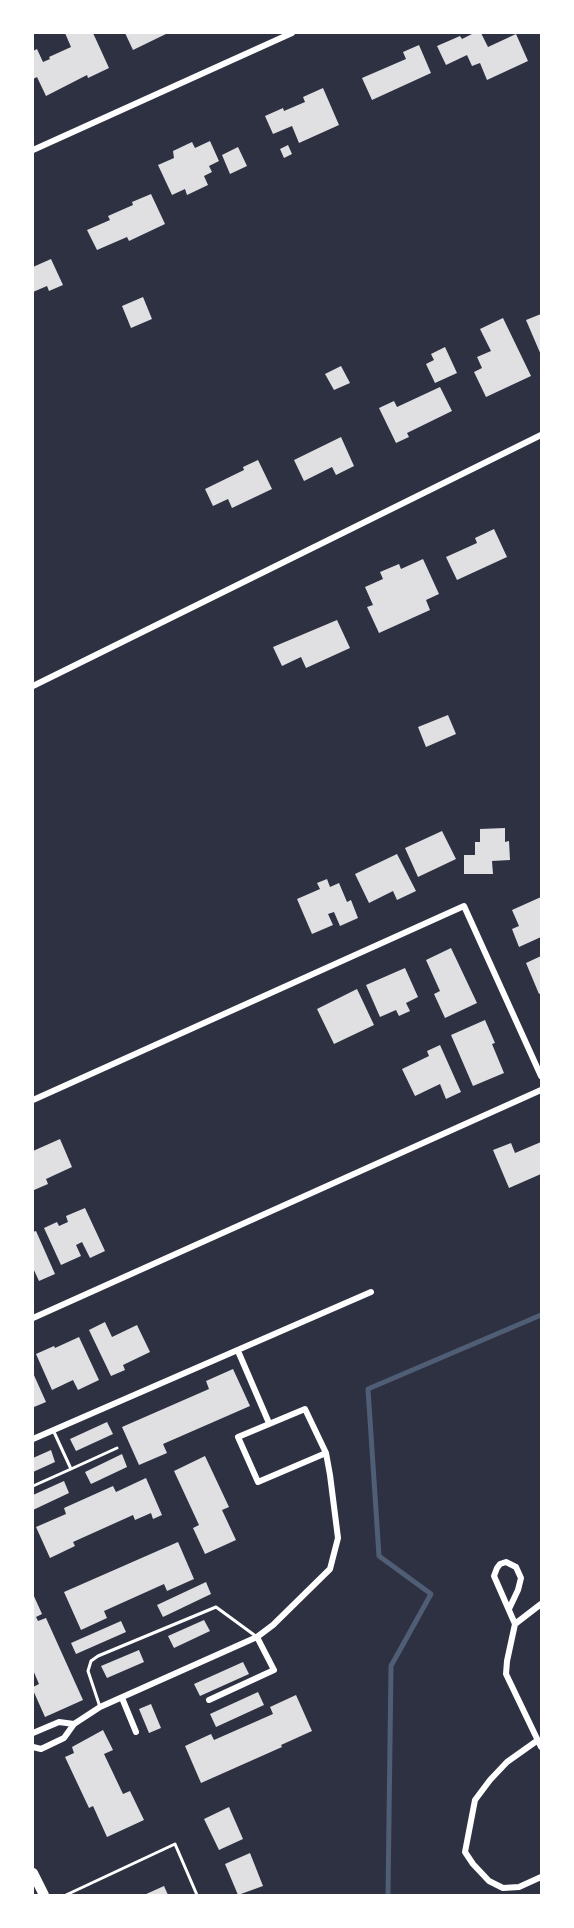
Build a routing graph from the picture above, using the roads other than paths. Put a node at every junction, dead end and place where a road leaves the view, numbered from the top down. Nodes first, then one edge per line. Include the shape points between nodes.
1 (292, 33) edge
2 (33, 150) edge
3 (541, 435) edge
4 (33, 686) edge
5 (541, 1076) edge
6 (541, 1090) edge
7 (33, 1100) edge
8 (371, 1292) dead end
9 (33, 1318) edge
10 (238, 1350) junction
11 (269, 1423) junction
12 (54, 1430) junction
13 (33, 1439) edge
14 (117, 1448) dead end
15 (326, 1453) junction
16 (71, 1469) junction
17 (33, 1486) edge
18 (541, 1604) edge
19 (508, 1609) junction
20 (515, 1624) junction
21 (257, 1636) junction
22 (122, 1698) junction
23 (209, 1700) dead end
24 (100, 1707) junction
25 (74, 1724) junction
26 (136, 1732) dead end
27 (33, 1733) edge
28 (538, 1740) junction
29 (33, 1747) edge
30 (541, 1747) edge
31 (33, 1873) edge
32 (541, 1877) edge
33 (44, 1895) edge
34 (66, 1895) edge
35 (198, 1895) edge

1 - 2 street
3 - 4 street
5 - 7 street via 464,906
6 - 9 street
8 - 10 street
10 - 11 street
10 - 12 street
11 - 15 street via 305,1409
11 - 15 street via 238,1437 258,1482
12 - 13 street
12 - 16 lane
14 - 16 lane
15 - 21 street via 338,1538 330,1569
16 - 17 lane
18 - 20 street
19 - 19 street via 494,1576 496,1568 506,1562 516,1567 521,1578
19 - 20 street
20 - 28 street via 506,1674
21 - 22 street
21 - 23 street via 274,1670
21 - 24 lane via 216,1607 98,1656 91,1661 88,1671
22 - 24 street
22 - 26 street
24 - 25 street
25 - 27 street via 59,1722
25 - 29 street via 64,1738 41,1749
28 - 30 street
28 - 32 street via 507,1762 475,1800 465,1852 489,1881 503,1888 519,1887
31 - 33 main road
34 - 35 lane via 175,1844

